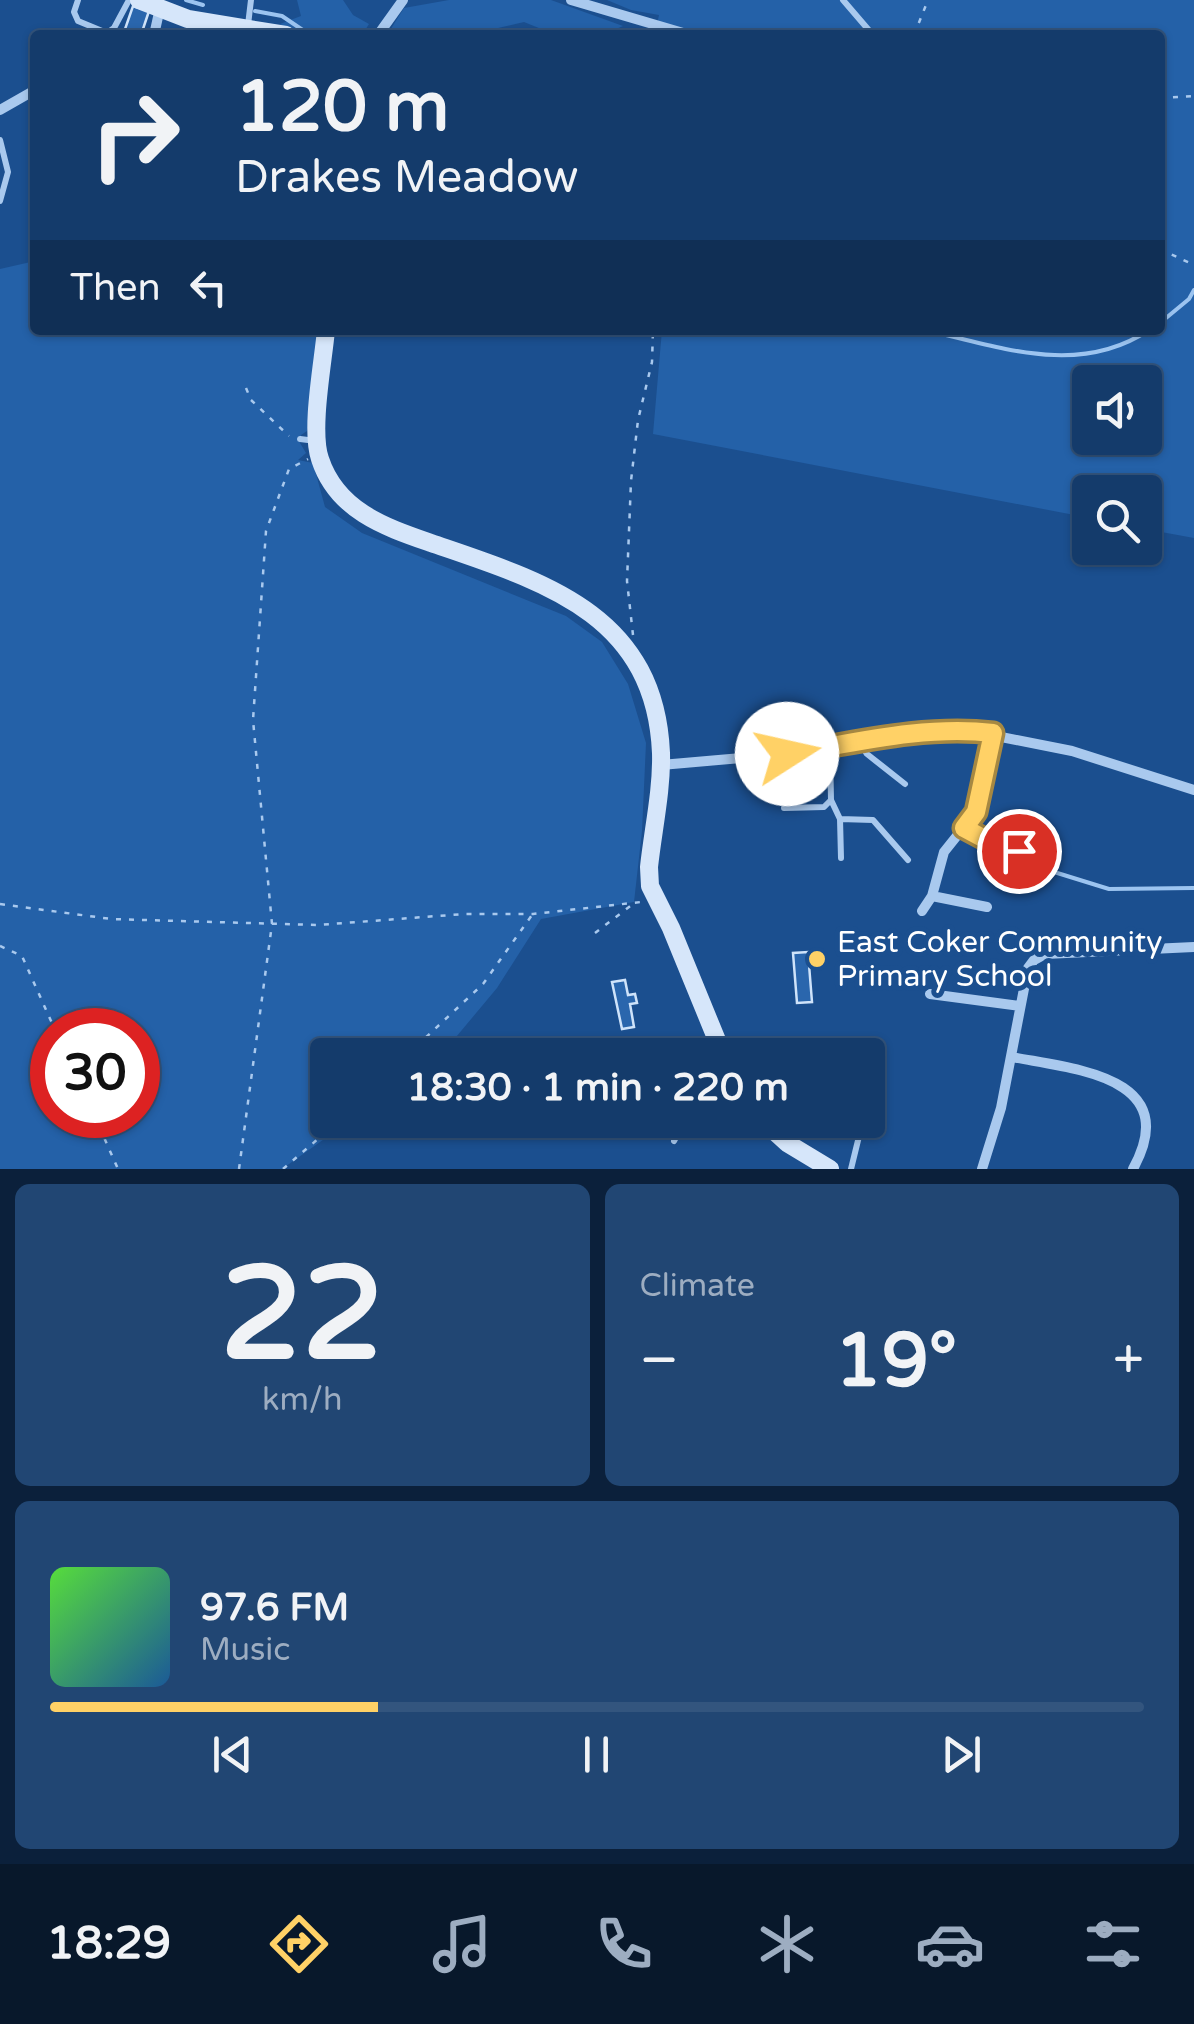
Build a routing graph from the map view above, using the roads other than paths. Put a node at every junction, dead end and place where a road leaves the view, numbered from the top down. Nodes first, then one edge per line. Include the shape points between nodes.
1 (78, 0) edge
2 (129, 0) edge
3 (139, 0) edge
4 (251, 0) edge
5 (403, 0) edge
6 (571, 0) edge
7 (843, 0) edge
8 (160, 8) junction
9 (640, 21) junction
10 (248, 26) junction
11 (189, 27) edge
12 (98, 30) edge
13 (112, 30) edge
14 (155, 30) edge
15 (265, 30) edge
16 (382, 30) edge
17 (639, 30) edge
18 (672, 30) edge
19 (869, 30) edge
20 (30, 93) edge
21 (0, 110) edge
22 (0, 140) edge
23 (0, 201) edge
24 (325, 335) edge
25 (993, 733) junction
26 (859, 742) junction
27 (830, 747) junction
28 (660, 765) junction
29 (906, 784) dead end
30 (1194, 790) edge
31 (831, 800) junction
32 (784, 808) dead end
33 (840, 819) junction
34 (964, 828) junction
35 (998, 846) junction
36 (1019, 851) dead end
37 (842, 858) dead end
38 (995, 858) dead end
39 (908, 860) dead end
40 (932, 896) junction
41 (964, 903) junction
42 (987, 906) dead end
43 (922, 911) dead end
44 (963, 918) dead end
45 (1194, 947) edge
46 (930, 993) dead end
47 (1020, 1006) junction
48 (715, 1035) junction
49 (708, 1038) edge
50 (716, 1038) edge
51 (1012, 1056) junction
52 (676, 1138) edge
53 (782, 1138) edge
54 (859, 1138) edge
55 (674, 1141) dead end
56 (809, 1163) edge
57 (830, 1169) edge
58 (851, 1169) edge
59 (982, 1169) edge
60 (1133, 1169) edge

1 - 12 lane via 78,21
2 - 13 lane
3 - 8 street
4 - 10 lane
5 - 16 street
6 - 9 street
7 - 19 lane
8 - 11 street
8 - 14 street
9 - 17 street
9 - 18 street
10 - 11 street
10 - 15 street
20 - 21 street
22 - 23 lane via 8,172
24 - 28 street via 312,445 334,488 364,515 564,595 602,622 632,656 652,703
25 - 26 street via 926,731
25 - 30 street
25 - 34 street via 979,802
26 - 27 street
26 - 29 lane
27 - 28 street
27 - 31 lane
28 - 48 street via 650,886
31 - 32 lane via 824,807
31 - 33 lane
33 - 37 lane
33 - 39 lane via 873,820
34 - 35 street
34 - 40 street via 944,852
35 - 36 street
35 - 38 street
40 - 41 street
40 - 43 street
41 - 42 street
41 - 44 street
45 - 47 street via 1045,954 1028,968
46 - 47 street
47 - 51 street
48 - 49 lane
48 - 50 street
51 - 59 street
51 - 60 street via 1131,1090 1145,1121
52 - 55 lane
53 - 56 street
54 - 58 lane
56 - 57 street

